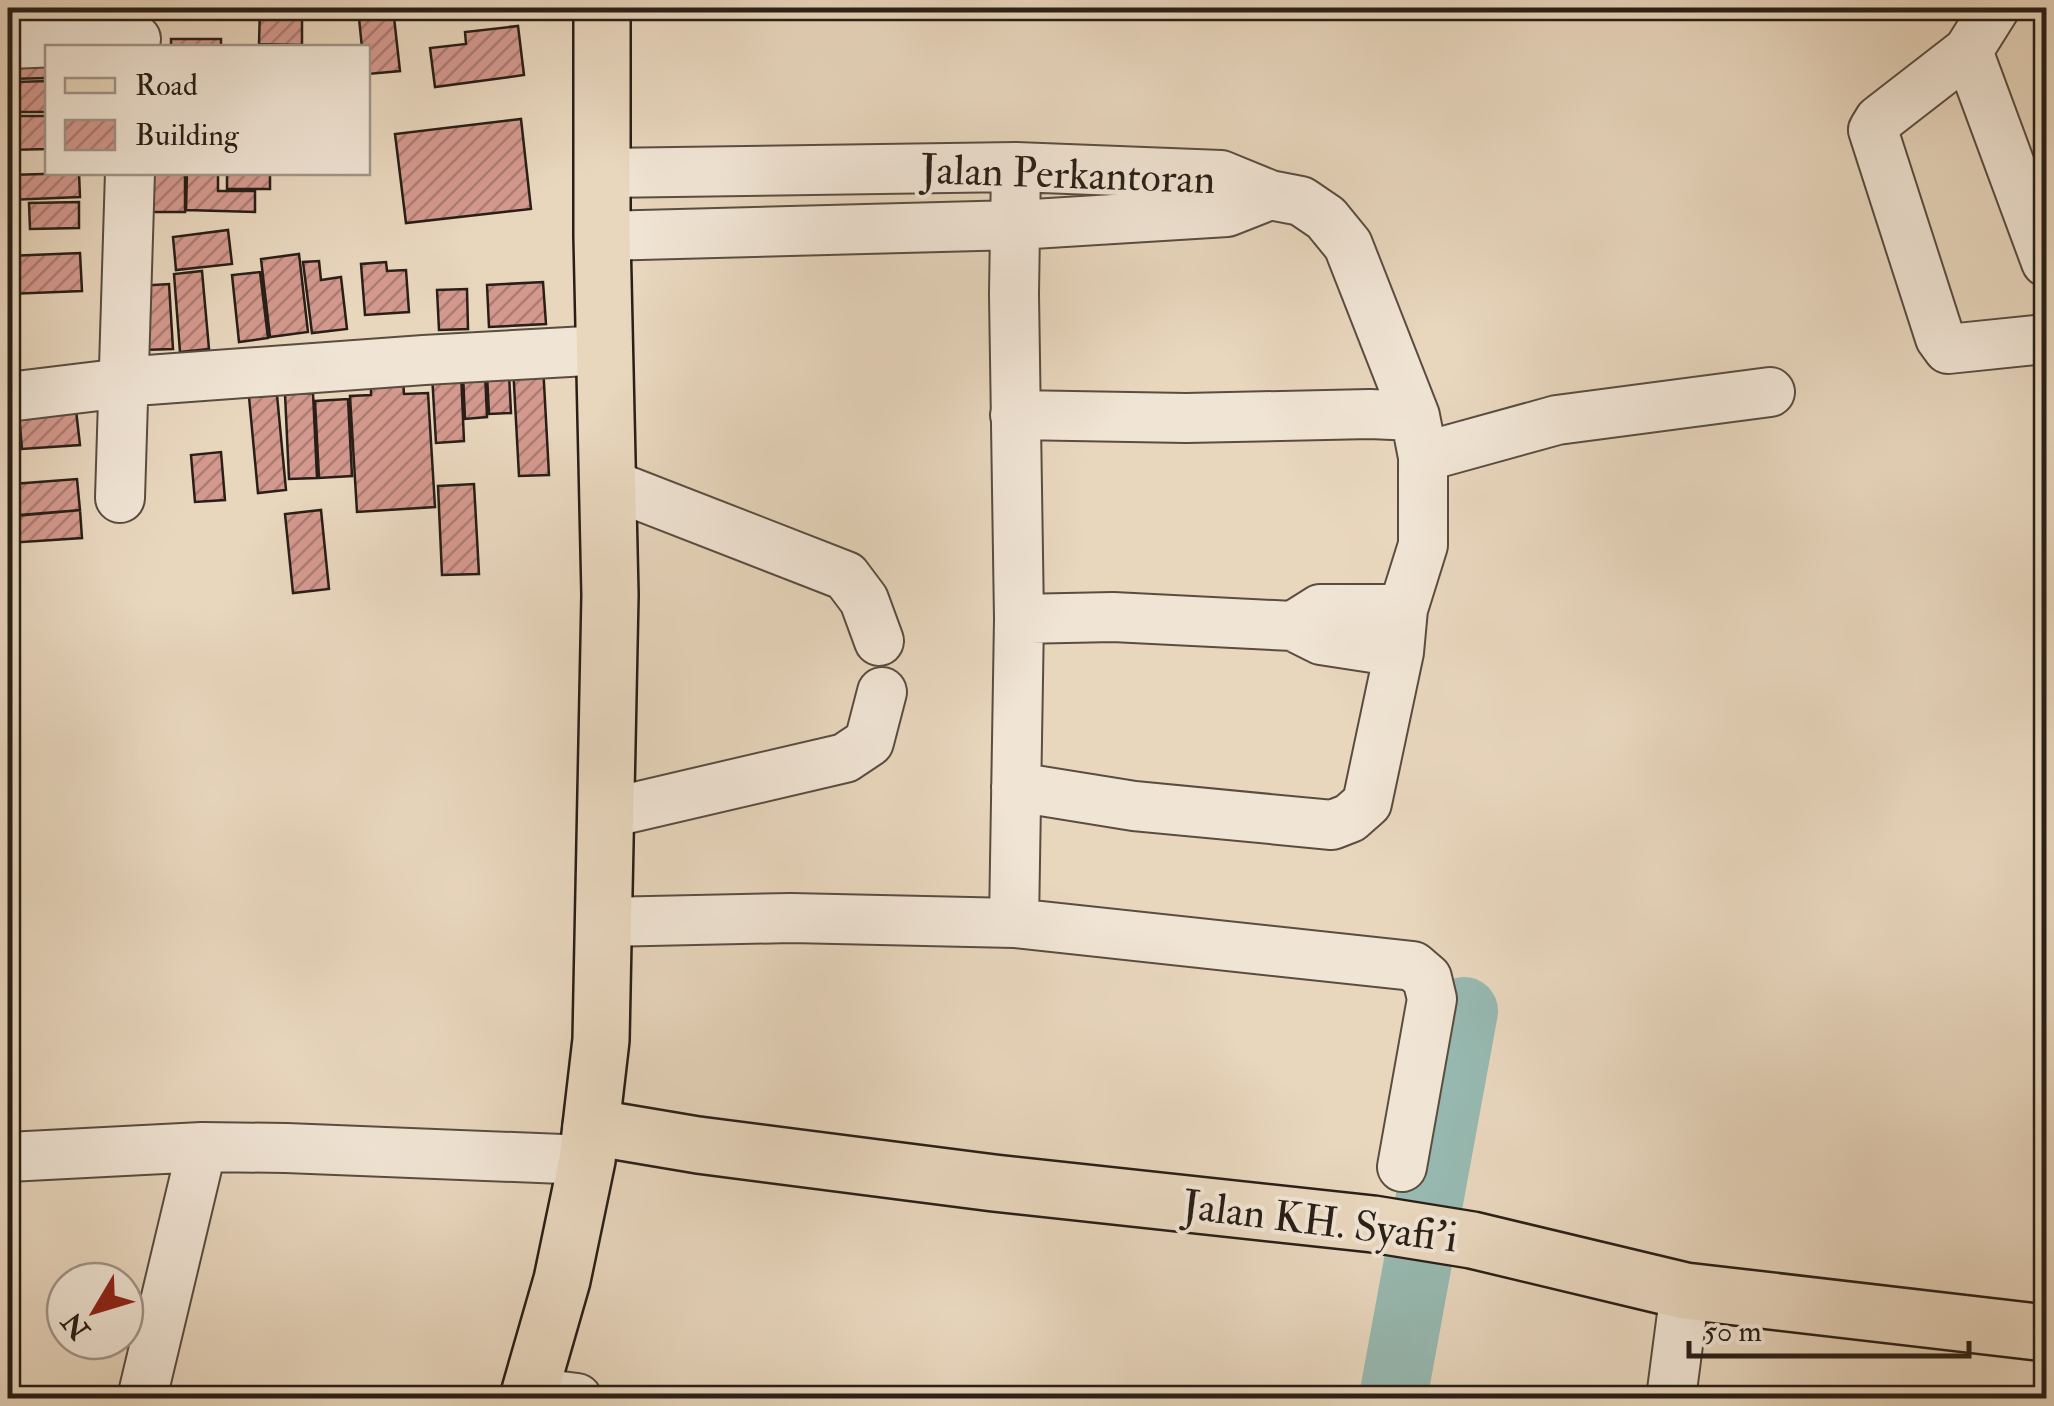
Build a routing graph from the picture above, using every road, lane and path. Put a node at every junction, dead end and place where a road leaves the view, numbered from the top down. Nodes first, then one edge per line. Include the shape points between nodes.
1 (602, 8) edge
2 (1995, 8) edge
3 (137, 31) edge
4 (8, 44) edge
5 (1968, 51) junction
6 (1016, 167) junction
7 (930, 169) junction
8 (800, 172) junction
9 (603, 173) junction
10 (130, 175) edge
11 (1270, 195) junction
12 (1016, 225) junction
13 (932, 227) junction
14 (800, 231) junction
15 (602, 236) junction
16 (2046, 262) edge
17 (2046, 339) edge
18 (605, 350) junction
19 (122, 383) junction
20 (1770, 392) dead end
21 (8, 397) edge
22 (1014, 415) junction
23 (1419, 436) junction
24 (607, 482) junction
25 (120, 498) dead end
26 (1019, 619) junction
27 (1401, 630) junction
28 (879, 642) dead end
29 (882, 692) dead end
30 (1016, 787) junction
31 (605, 814) junction
32 (604, 922) junction
33 (1014, 923) junction
34 (589, 1144) junction
35 (202, 1146) junction
36 (8, 1156) edge
37 (1402, 1167) dead end
38 (1685, 1291) junction
39 (2046, 1333) edge
40 (545, 1396) edge
41 (142, 1398) edge
42 (1671, 1398) edge

1 - 9 main road
2 - 5 street
3 - 4 street
5 - 16 street
5 - 17 street via 1879,120 1876,143 1948,349
6 - 7 street, Jalan Perkantoran
6 - 11 street, Jalan Perkantoran via 1222,175
6 - 12 street
7 - 8 street, Jalan Perkantoran
7 - 13 street
8 - 9 street, Jalan Perkantoran
8 - 14 street
9 - 15 main road
10 - 19 street
11 - 12 street via 1227,212
11 - 23 street, Jalan Perkantoran via 1326,218 1348,245
12 - 13 street
12 - 22 street
13 - 14 street
14 - 15 street
15 - 18 main road
18 - 19 street
18 - 24 main road
19 - 21 street
19 - 25 street
20 - 23 street
22 - 23 street via 1370,414
22 - 26 street
23 - 27 street via 1422,545
24 - 28 street via 846,576 864,600
24 - 31 main road
26 - 27 street via 1293,626 1321,640
26 - 30 street
27 - 30 street via 1366,803 1350,818 1332,825 1213,814
29 - 31 street via 869,742 845,758
30 - 33 street
31 - 32 main road
32 - 33 street
32 - 34 main road
33 - 37 street via 1413,966 1427,978 1432,1000
34 - 35 street
34 - 38 main road, Jalan KH. Syafi'i via 698,1146 1373,1224 1472,1240
34 - 40 main road
35 - 36 street
35 - 41 street
38 - 39 main road, Jalan KH. Syafi'i
38 - 42 street

